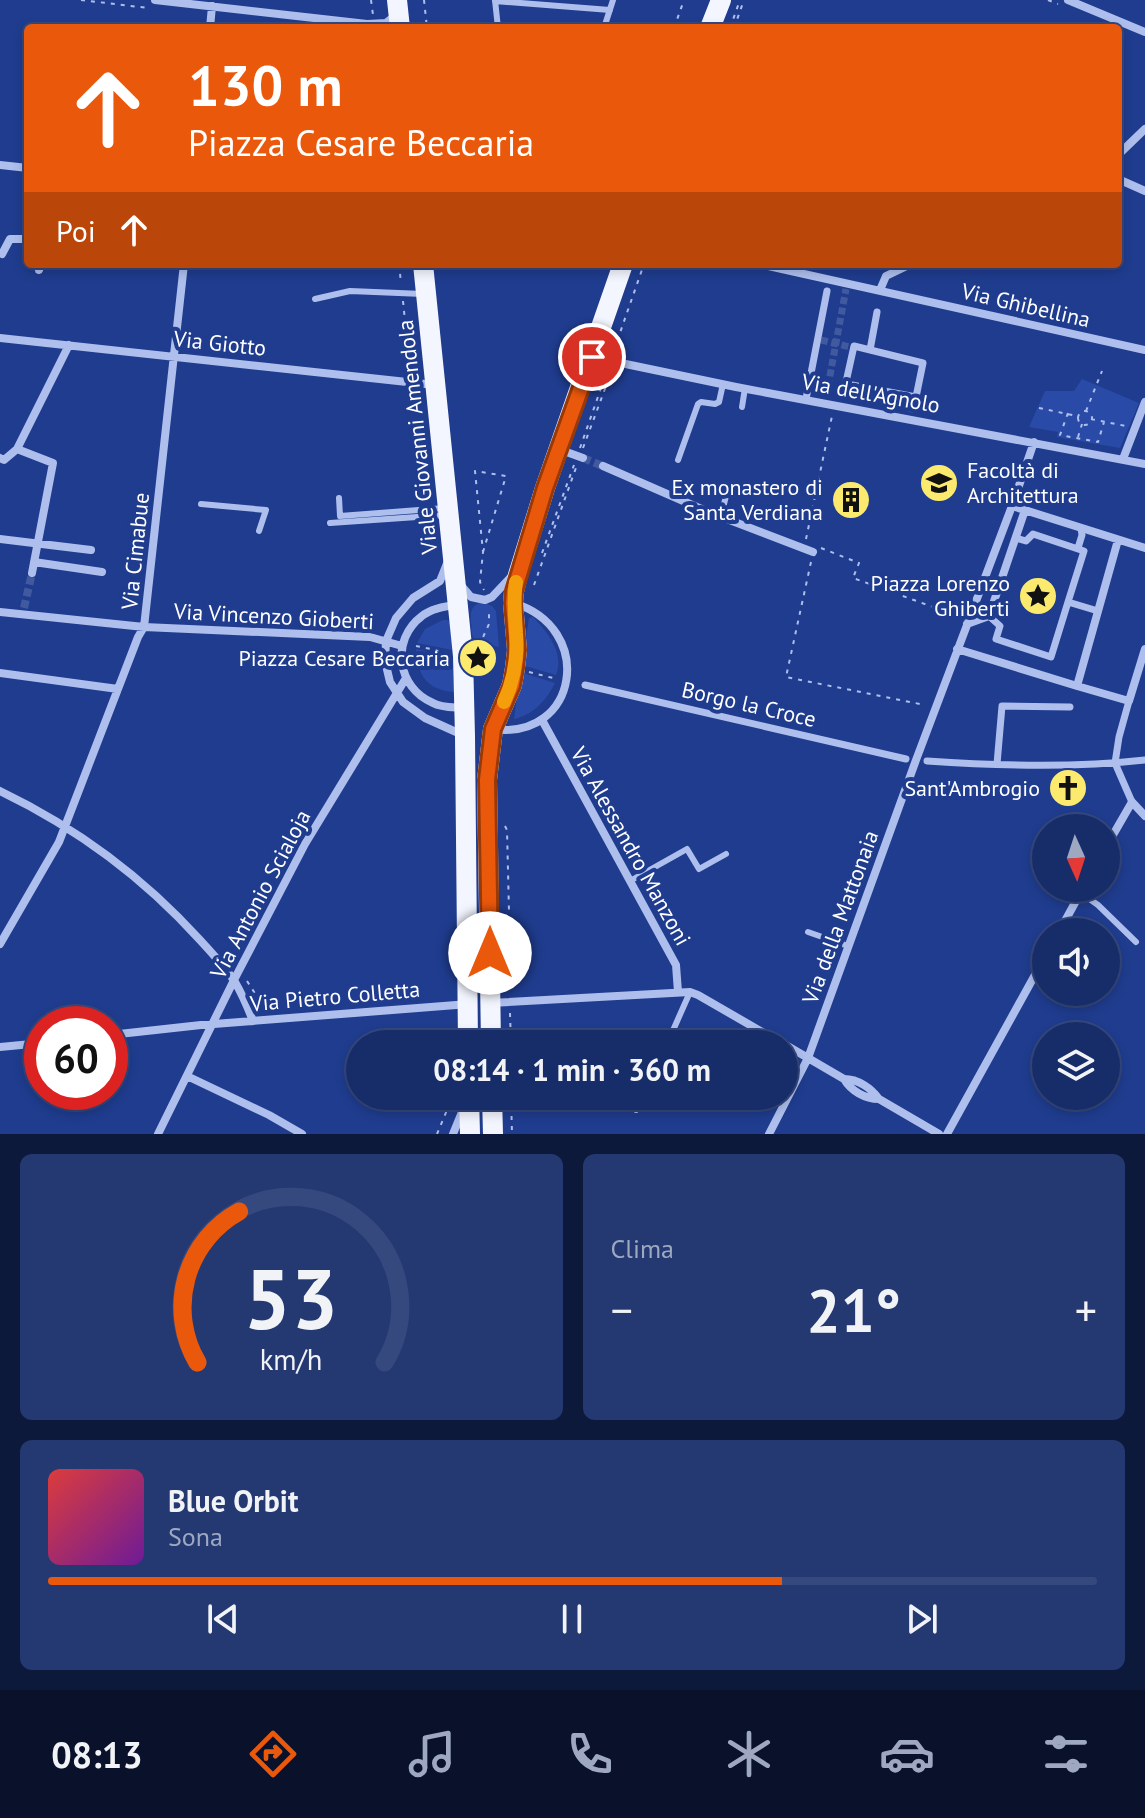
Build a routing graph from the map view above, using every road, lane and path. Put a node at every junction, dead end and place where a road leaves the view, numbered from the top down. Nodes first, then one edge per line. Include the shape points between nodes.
1 (81, 0) edge
2 (424, 0) edge
3 (495, 0) edge
4 (613, 0) edge
5 (684, 0) edge
6 (721, 0) edge
7 (742, 0) edge
8 (1068, 0) edge
9 (398, 3) edge
10 (155, 4) edge
11 (1088, 4) edge
12 (212, 6) junction
13 (610, 10) junction
14 (323, 23) edge
15 (210, 24) edge
16 (400, 24) edge
17 (427, 24) edge
18 (498, 24) edge
19 (605, 24) edge
20 (675, 24) edge
21 (712, 24) edge
22 (733, 24) edge
23 (1145, 32) edge
24 (1145, 129) edge
25 (1122, 151) edge
26 (0, 165) edge
27 (24, 168) edge
28 (1122, 181) edge
29 (1145, 191) edge
30 (24, 239) edge
31 (2, 254) edge
32 (184, 268) edge
33 (399, 268) edge
34 (423, 268) edge
35 (622, 268) edge
36 (643, 268) edge
37 (772, 268) edge
38 (903, 268) edge
39 (828, 285) junction
40 (880, 290) junction
41 (402, 293) junction
42 (426, 294) junction
43 (315, 299) dead end
44 (877, 312) dead end
45 (0, 338) edge
46 (69, 345) junction
47 (870, 350) junction
48 (1145, 350) edge
49 (613, 353) dead end
50 (174, 356) junction
51 (600, 362) junction
52 (1102, 371) dead end
53 (408, 372) dead end
54 (609, 378) dead end
55 (723, 384) junction
56 (435, 385) junction
57 (745, 388) junction
58 (806, 399) junction
59 (1145, 402) edge
60 (742, 407) dead end
61 (1039, 408) dead end
62 (833, 410) dead end
63 (1086, 411) junction
64 (1068, 413) junction
65 (1078, 416) junction
66 (1091, 419) junction
67 (1104, 422) junction
68 (1082, 424) junction
69 (1123, 426) dead end
70 (1078, 438) junction
71 (1034, 442) junction
72 (17, 449) junction
73 (575, 455) junction
74 (0, 458) edge
75 (1123, 459) junction
76 (678, 460) dead end
77 (1145, 464) edge
78 (603, 466) tunnel mouth
79 (728, 488) dead end
80 (339, 498) dead end
81 (201, 504) dead end
82 (1012, 506) junction
83 (1025, 510) junction
84 (449, 511) junction
85 (721, 516) junction
86 (330, 523) dead end
87 (1081, 528) junction
88 (259, 531) dead end
89 (1016, 538) junction
90 (0, 539) edge
91 (1118, 540) junction
92 (39, 543) junction
93 (1078, 548) junction
94 (1145, 548) edge
95 (91, 550) dead end
96 (809, 550) junction
97 (483, 552) junction
98 (453, 554) junction
99 (34, 562) junction
100 (102, 572) dead end
101 (32, 573) tunnel mouth
102 (456, 577) junction
103 (528, 579) junction
104 (489, 599) junction
105 (1068, 602) junction
106 (513, 603) junction
107 (459, 605) junction
108 (1098, 611) junction
109 (0, 612) edge
110 (989, 616) junction
111 (967, 625) junction
112 (144, 627) junction
113 (386, 641) junction
114 (402, 646) junction
115 (416, 646) dead end
116 (957, 649) junction
117 (1145, 649) edge
118 (478, 650) dead end
119 (452, 654) dead end
120 (517, 668) junction
121 (0, 673) edge
122 (406, 678) junction
123 (557, 679) dead end
124 (585, 685) dead end
125 (1077, 686) junction
126 (118, 689) junction
127 (396, 692) junction
128 (1129, 701) junction
129 (925, 705) dead end
130 (1070, 707) dead end
131 (464, 708) junction
132 (542, 720) junction
133 (493, 729) junction
134 (465, 736) junction
135 (906, 759) dead end
136 (1145, 760) edge
137 (927, 761) dead end
138 (1112, 762) junction
139 (997, 764) junction
140 (0, 791) edge
141 (1136, 800) junction
142 (1145, 816) edge
143 (1120, 820) edge
144 (66, 828) junction
145 (726, 854) dead end
146 (630, 881) junction
147 (1095, 902) edge
148 (808, 932) dead end
149 (1136, 942) dead end
150 (0, 944) edge
151 (848, 946) junction
152 (234, 980) junction
153 (1032, 980) edge
154 (678, 992) junction
155 (690, 992) junction
156 (479, 1004) junction
157 (253, 1021) junction
158 (213, 1024) junction
159 (472, 1030) edge
160 (487, 1030) edge
161 (674, 1030) edge
162 (759, 1030) edge
163 (128, 1033) edge
164 (24, 1045) edge
165 (0, 1047) edge
166 (798, 1052) edge
167 (808, 1058) junction
168 (187, 1076) junction
169 (447, 1110) edge
170 (463, 1110) edge
171 (468, 1110) edge
172 (492, 1110) edge
173 (511, 1110) edge
174 (158, 1134) edge
175 (302, 1134) edge
176 (437, 1134) edge
177 (453, 1134) edge
178 (470, 1134) edge
179 (493, 1134) edge
180 (512, 1134) edge
181 (769, 1134) edge
182 (939, 1134) edge
183 (947, 1134) edge

1 - 10 path
2 - 17 path
3 - 13 lane
3 - 18 lane
4 - 13 lane
5 - 20 path
6 - 21 main road
7 - 22 path
8 - 11 street
9 - 14 street via 392,20 379,24
9 - 16 main road
10 - 12 street
11 - 23 street
12 - 14 street
12 - 15 street
13 - 19 lane
24 - 25 street
26 - 27 street
28 - 29 street
30 - 31 street via 10,239
32 - 50 street, Via Cimabue
33 - 41 path
34 - 42 main road, Viale Giovanni Amendola
35 - 51 main road
36 - 49 path
37 - 39 street, Via Ghibellina
38 - 40 street via 886,276
39 - 40 street, Via Ghibellina
39 - 58 street
40 - 48 street, Via Ghibellina
41 - 42 lane
41 - 43 lane via 350,291
41 - 53 path
42 - 56 main road, Viale Giovanni Amendola
44 - 47 street
45 - 46 street, Via Giotto
46 - 50 street, Via Giotto
46 - 72 street
47 - 47 street via 854,346 844,391 850,393 852,385 916,397 923,363
50 - 56 street, Via Giotto
50 - 112 street, Via Cimabue via 163,499
51 - 55 street, Via dell'Agnolo
51 - 73 main road
51 - 73 path
52 - 63 path
54 - 73 path
55 - 57 street, Via dell'Agnolo
55 - 76 lane via 719,402 698,404
56 - 84 main road, Viale Giovanni Amendola
57 - 58 street, Via dell'Agnolo
57 - 60 lane
58 - 71 street, Via dell'Agnolo
59 - 75 street
61 - 64 path
62 - 96 path
63 - 65 path
63 - 66 path
64 - 65 path
64 - 70 path via 1060,435
65 - 68 path
66 - 67 path
66 - 68 path
67 - 69 path
67 - 70 path via 1098,442
68 - 70 path
71 - 75 street, Via dell'Agnolo
71 - 82 street
72 - 74 street
72 - 92 street via 53,463
73 - 103 main road
73 - 103 path
75 - 77 street, Via dell'Agnolo
78 - 85 street
79 - 85 lane
80 - 84 lane via 340,516
81 - 88 lane via 266,510
82 - 83 street
82 - 111 street
83 - 87 street
83 - 89 street
84 - 86 lane
84 - 98 main road, Viale Giovanni Amendola
85 - 96 street
87 - 91 street
87 - 93 street
89 - 93 street via 1026,541 1033,534
89 - 110 street
90 - 92 street
91 - 94 street
91 - 108 street
92 - 95 street
92 - 99 street
93 - 105 street via 1084,551
96 - 129 path via 786,677
97 - 97 path via 477,498 475,471 506,476
97 - 104 path via 480,582
98 - 102 main road, Viale Giovanni Amendola
98 - 113 street via 440,581 405,605
99 - 100 street
99 - 101 street
102 - 104 street via 471,597
102 - 107 main road, Viale Giovanni Amendola
103 - 104 street
103 - 106 main road
104 - 118 path via 489,624
105 - 108 street
105 - 110 street via 1051,657 993,638 1000,626
106 - 120 main road
106 - 132 street via 552,626 566,656 563,690
107 - 114 street via 422,616
107 - 131 main road
108 - 125 street
109 - 112 street, Via Vincenzo Gioberti
110 - 111 street
111 - 116 street
112 - 113 street, Via Vincenzo Gioberti
112 - 126 street, Via Cimabue
113 - 114 street, Via Vincenzo Gioberti
113 - 127 street via 387,672
114 - 122 street
115 - 119 path
116 - 125 street
116 - 151 street, Via della Mattonaia
117 - 128 street
120 - 123 path
120 - 133 main road
121 - 126 street
122 - 127 street, Via Antonio Scialoja
122 - 131 street via 430,702
124 - 135 street, Borgo la Croce
125 - 128 street
126 - 144 street, Via Cimabue
127 - 134 street via 419,715
127 - 152 street, Via Antonio Scialoja via 305,844
128 - 138 street
130 - 139 street via 1002,706
131 - 134 main road
132 - 133 street via 522,729
132 - 146 street, Via Alessandro Manzoni
133 - 156 main road
134 - 156 main road
136 - 138 street
137 - 139 street
138 - 139 street
138 - 141 street
140 - 144 street
141 - 142 street
141 - 143 street
144 - 150 street, Via Cimabue
144 - 152 street via 162,901
145 - 146 lane via 699,869 687,849
146 - 154 street, Via Alessandro Manzoni via 676,965
147 - 149 lane
148 - 151 lane
151 - 167 street, Via della Mattonaia
152 - 157 street
152 - 158 street, Via Antonio Scialoja
153 - 183 street
154 - 155 street, Via Pietro Colletta
154 - 156 street, Via Pietro Colletta
155 - 161 lane
155 - 162 street
156 - 157 street, Via Pietro Colletta
156 - 159 main road
156 - 160 main road
157 - 158 street, Via Pietro Colletta
158 - 163 street, Via Pietro Colletta
158 - 168 street, Via Antonio Scialoja
164 - 165 street
166 - 167 street
167 - 181 street, Via della Mattonaia
167 - 182 street via 844,1079 854,1079
168 - 174 street, Via Antonio Scialoja
168 - 175 street
169 - 176 path
170 - 177 street
171 - 178 main road
172 - 179 main road
173 - 180 path

